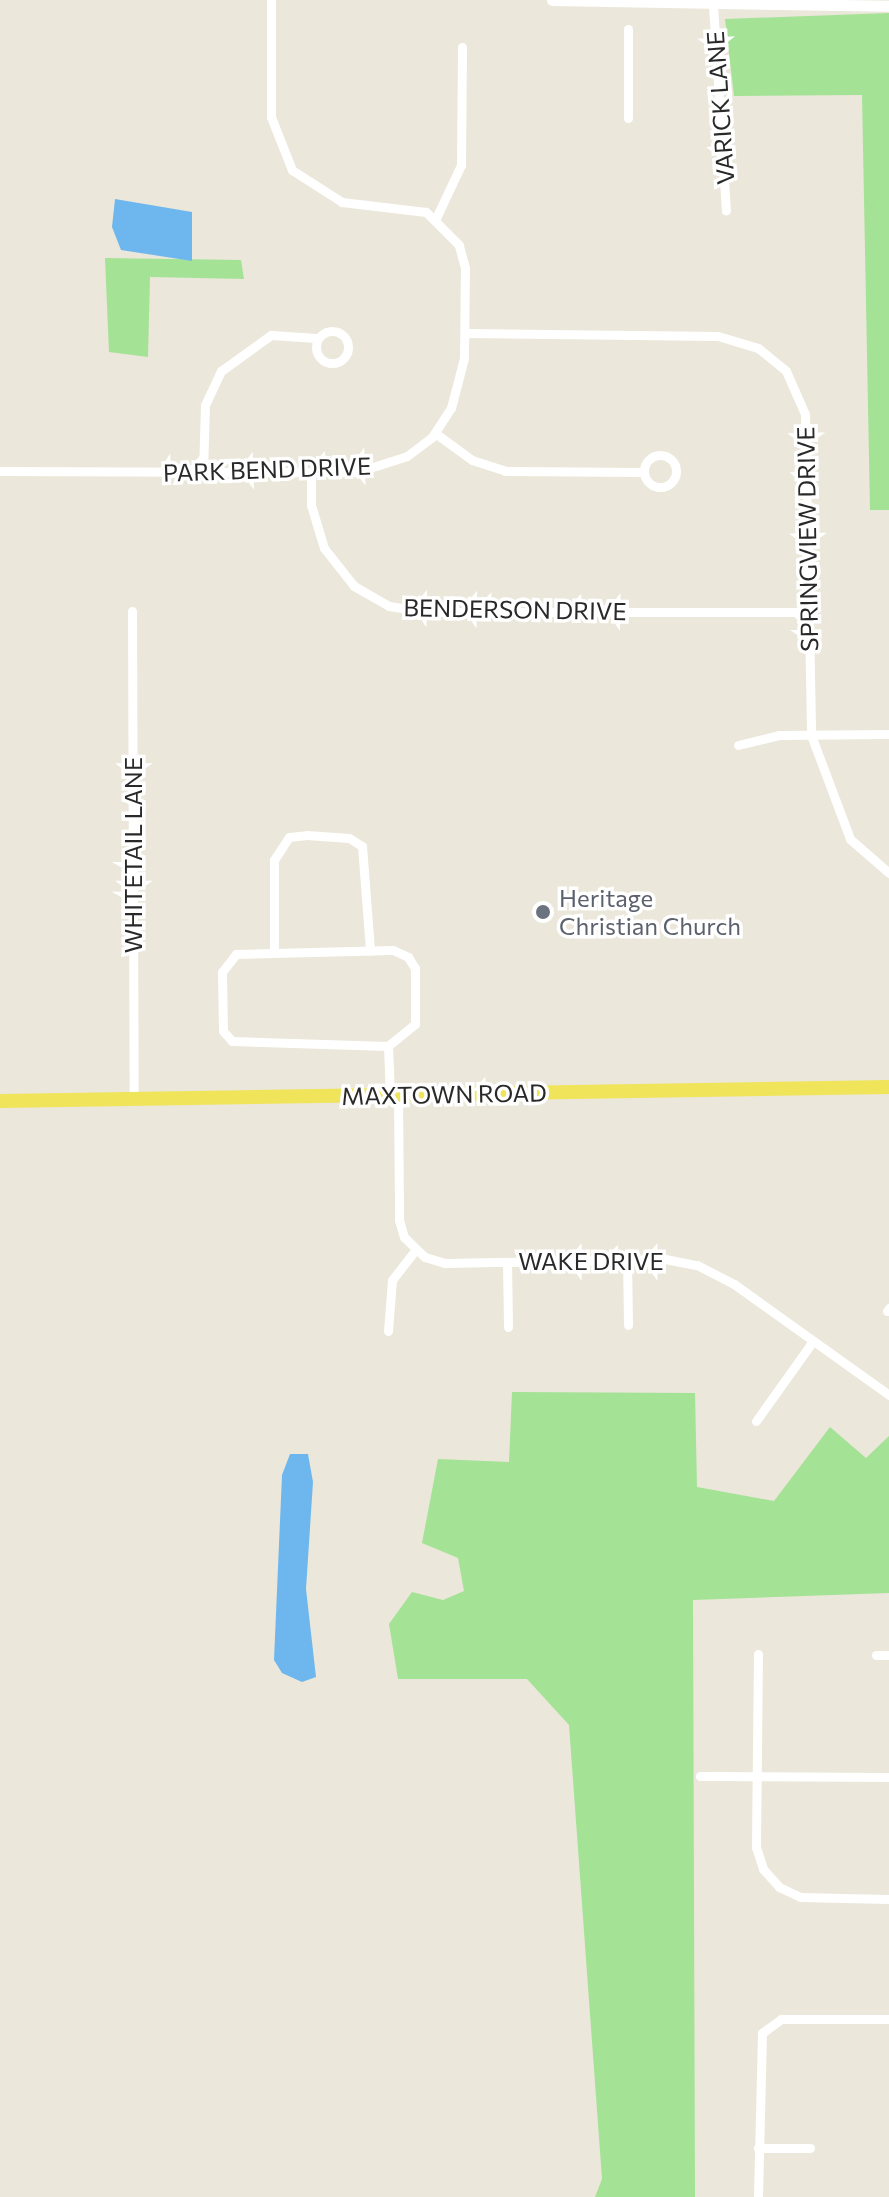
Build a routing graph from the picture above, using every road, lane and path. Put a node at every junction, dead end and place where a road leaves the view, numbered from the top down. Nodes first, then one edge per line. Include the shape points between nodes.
1 (271, 0) edge
2 (552, 0) edge
3 (713, 5) junction
4 (889, 6) edge
5 (628, 29) dead end
6 (462, 47) dead end
7 (628, 118) dead end
8 (726, 211) dead end
9 (436, 218) junction
10 (465, 333) junction
11 (316, 338) dead end
12 (435, 433) junction
13 (0, 471) edge
14 (203, 472) junction
15 (643, 472) dead end
16 (311, 473) junction
17 (132, 611) dead end
18 (808, 612) junction
19 (889, 734) edge
20 (811, 735) junction
21 (738, 745) dead end
22 (889, 873) edge
23 (370, 951) junction
24 (274, 953) junction
25 (388, 1046) junction
26 (889, 1087) edge
27 (394, 1095) junction
28 (134, 1099) junction
29 (0, 1101) edge
30 (415, 1251) junction
31 (627, 1259) junction
32 (507, 1262) junction
33 (628, 1325) dead end
34 (508, 1327) dead end
35 (388, 1331) dead end
36 (813, 1341) junction
37 (889, 1395) edge
38 (756, 1421) dead end
39 (758, 1654) dead end
40 (876, 1655) dead end
41 (889, 1655) edge
42 (700, 1776) dead end
43 (756, 1776) junction
44 (889, 1777) edge
45 (889, 1899) edge
46 (889, 2019) edge
47 (758, 2148) junction
48 (810, 2148) dead end
49 (758, 2197) edge

1 - 9 street via 271,117 292,170 342,202 403,206
2 - 3 street
3 - 4 street
3 - 8 street, VARICK LANE
5 - 7 street
6 - 9 street via 461,165
9 - 10 street, PARK BEND DRIVE via 463,256
10 - 12 street, PARK BEND DRIVE via 458,392
10 - 18 street, SPRINGVIEW DRIVE via 718,336 745,341 776,361 796,385 805,414
11 - 14 street via 271,335 221,371 205,405
12 - 15 street via 472,460 505,471
12 - 16 street, PARK BEND DRIVE via 407,456 374,469
13 - 14 street, PARK BEND DRIVE
14 - 16 street, PARK BEND DRIVE
16 - 18 street, BENDERSON DRIVE via 315,524 332,562 363,593 404,610
17 - 28 street, WHITETAIL LANE
18 - 20 street, SPRINGVIEW DRIVE
19 - 20 street
20 - 21 street
20 - 22 street, SPRINGVIEW DRIVE via 850,839
23 - 24 street
23 - 24 street via 362,846 349,838 307,835 289,837 274,860
23 - 25 street via 393,950 415,968 415,1024
24 - 25 street via 236,954 222,972 223,1031 232,1041
25 - 27 street
26 - 27 main road, MAXTOWN ROAD
27 - 28 main road, MAXTOWN ROAD
27 - 30 street via 399,1220
28 - 29 main road, MAXTOWN ROAD
30 - 32 street, WAKE DRIVE via 445,1263
30 - 35 street via 392,1280
31 - 32 street, WAKE DRIVE
31 - 33 street
31 - 36 street, WAKE DRIVE via 665,1259 710,1270
32 - 34 street
36 - 37 street, WAKE DRIVE
36 - 38 street
39 - 43 street
40 - 41 street
42 - 43 street
43 - 44 street
43 - 45 street via 756,1847 774,1883 800,1897
46 - 47 street via 786,2018 768,2025 759,2045
47 - 48 street
47 - 49 street

